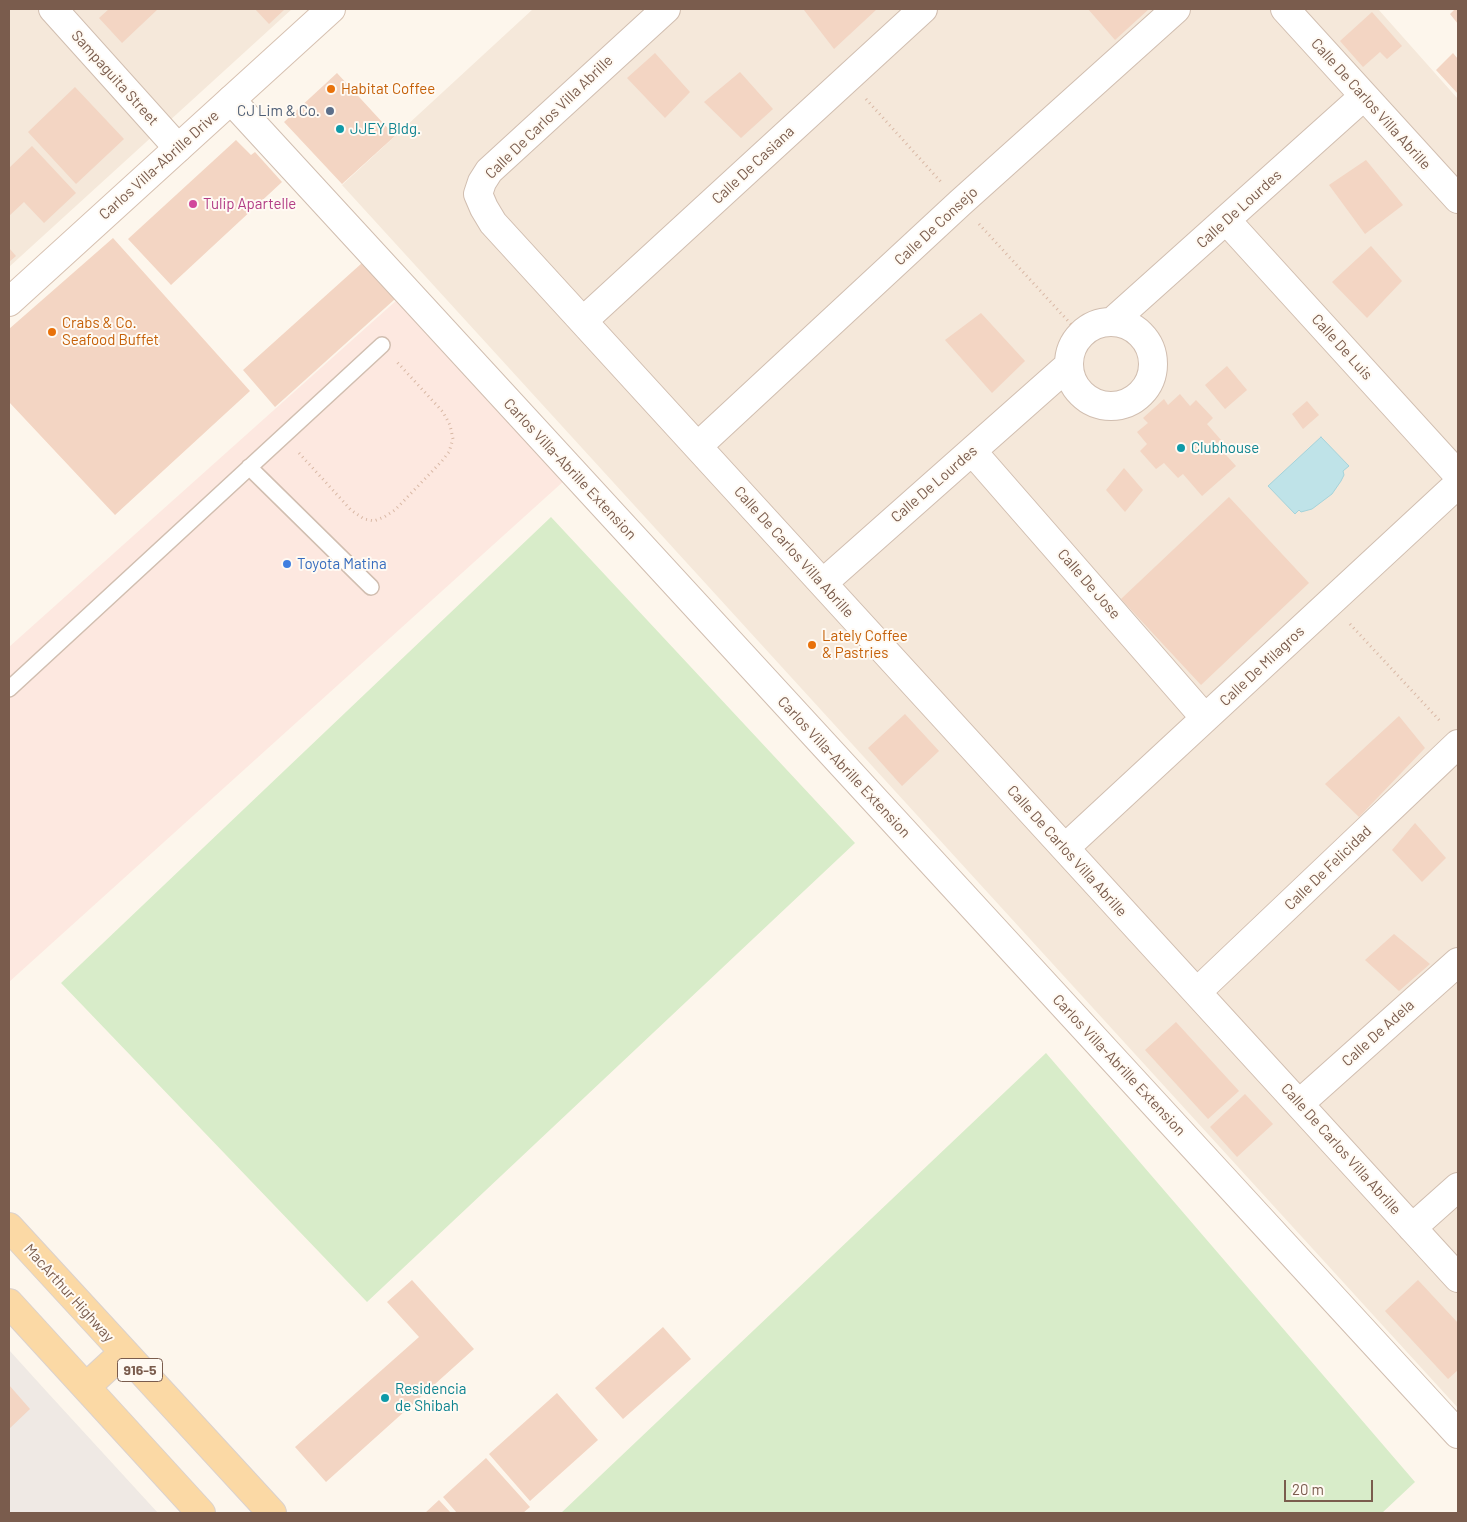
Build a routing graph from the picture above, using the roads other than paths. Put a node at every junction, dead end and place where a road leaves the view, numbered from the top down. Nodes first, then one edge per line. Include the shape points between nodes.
1 (52, 9) edge
2 (331, 9) edge
3 (666, 9) edge
4 (924, 9) edge
5 (1176, 9) edge
6 (1285, 9) edge
7 (1364, 96) junction
8 (230, 100) junction
9 (178, 148) junction
10 (1458, 199) edge
11 (1226, 220) junction
12 (9, 302) edge
13 (583, 321) junction
14 (1113, 321) junction
15 (382, 345) road end
16 (1068, 365) junction
17 (698, 446) junction
18 (972, 451) junction
19 (249, 467) junction
20 (1458, 475) edge
21 (1458, 484) edge
22 (822, 583) junction
23 (371, 587) dead end
24 (9, 689) edge
25 (1205, 718) junction
26 (1451, 735) edge
27 (1066, 848) junction
28 (1458, 962) edge
29 (1197, 992) junction
30 (1299, 1104) junction
31 (1458, 1187) edge
32 (9, 1227) edge
33 (1412, 1228) junction
34 (1458, 1278) edge
35 (9, 1303) edge
36 (124, 1352) junction
37 (86, 1387) junction
38 (1458, 1434) edge
39 (201, 1513) edge
40 (272, 1513) edge

1 - 9 street, Sampaguita Street
2 - 8 street, Carlos Villa-Abrille Drive
3 - 13 street, Calle De Carlos Villa Abrille via 489,171 478,194 493,222
4 - 13 street, Calle De Casiana
5 - 17 street, Calle De Consejo via 960,203
6 - 7 street, Calle De Carlos Villa Abrille
7 - 10 street, Calle De Carlos Villa Abrille
7 - 11 street, Calle De Lourdes
8 - 9 street, Carlos Villa-Abrille Drive
8 - 38 street, Carlos Villa-Abrille Extension
9 - 12 street, Carlos Villa-Abrille Drive
11 - 14 street, Calle De Lourdes
11 - 20 street, Calle De Luis
13 - 17 street, Calle De Carlos Villa Abrille
14 - 16 street via 1101,322 1080,334 1071,349
14 - 16 street via 1137,330 1152,352 1151,378 1141,394 1124,404 1099,404 1078,390
15 - 19 lane
16 - 18 street, Calle De Lourdes
17 - 22 street, Calle De Carlos Villa Abrille
18 - 22 street, Calle De Lourdes
18 - 25 street, Calle De Jose
19 - 23 lane
19 - 24 lane
21 - 25 street, Calle De Milagros
22 - 27 street, Calle De Carlos Villa Abrille
25 - 27 street, Calle De Milagros
26 - 29 street, Calle De Felicidad
27 - 29 street, Calle De Carlos Villa Abrille
28 - 30 street, Calle De Adela
29 - 30 street, Calle De Carlos Villa Abrille
30 - 33 street, Calle De Carlos Villa Abrille
31 - 33 street
32 - 36 main road, MacArthur Highway / 916-5
33 - 34 street, Calle De Carlos Villa Abrille
35 - 37 main road
36 - 37 main road
36 - 40 main road, MacArthur Highway / 916-5
37 - 39 main road

